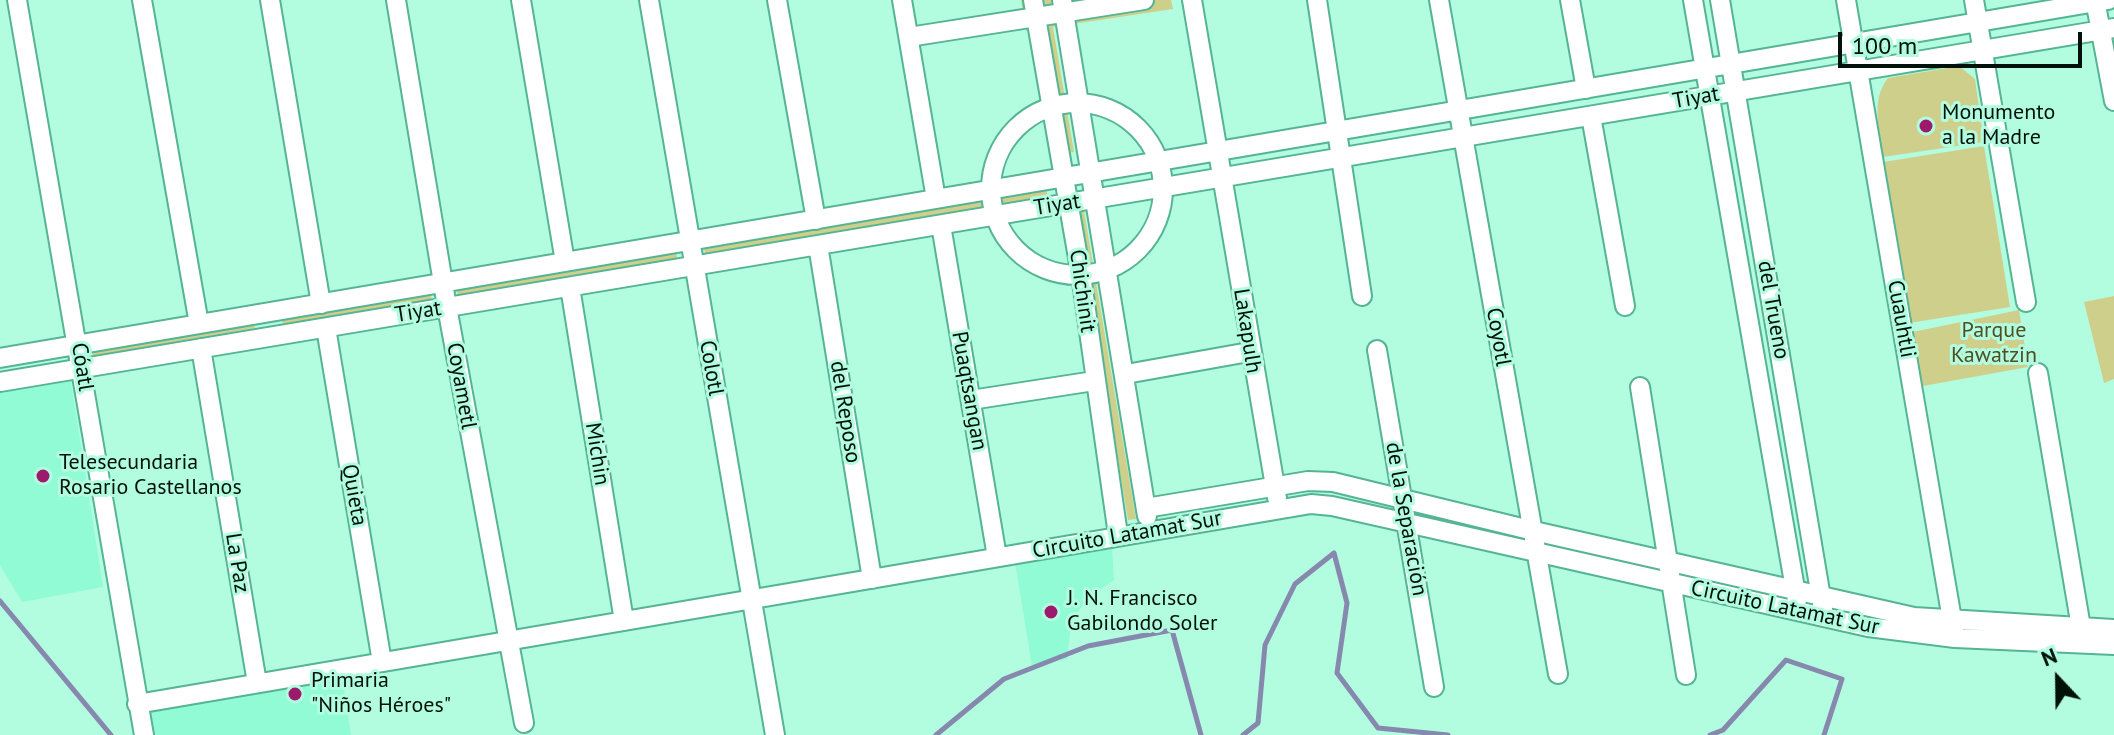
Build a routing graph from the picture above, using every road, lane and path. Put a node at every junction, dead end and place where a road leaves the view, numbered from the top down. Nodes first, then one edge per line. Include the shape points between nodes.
1 (17, 0) edge
2 (142, 0) edge
3 (270, 0) edge
4 (396, 0) edge
5 (521, 0) edge
6 (649, 0) edge
7 (777, 0) edge
8 (902, 0) edge
9 (1144, 0) edge
10 (1192, 0) edge
11 (1317, 0) edge
12 (1439, 0) edge
13 (1570, 0) edge
14 (1693, 0) edge
15 (1720, 0) edge
16 (1846, 0) edge
17 (1974, 0) edge
18 (2099, 1) edge
19 (1063, 6) edge
20 (1035, 8) edge
21 (1978, 22) junction
22 (2107, 30) edge
23 (909, 37) junction
24 (1853, 43) junction
25 (1983, 50) junction
26 (1731, 64) junction
27 (1705, 69) junction
28 (1858, 71) junction
29 (1586, 89) junction
30 (1736, 92) junction
31 (1710, 96) junction
32 (2114, 101) edge
33 (1080, 103) junction
34 (1052, 106) junction
35 (1457, 111) junction
36 (1591, 116) junction
37 (1336, 131) junction
38 (1462, 138) junction
39 (1218, 152) junction
40 (1339, 158) junction
41 (1159, 161) junction
42 (1092, 173) junction
43 (1064, 178) junction
44 (1222, 178) junction
45 (1163, 188) junction
46 (990, 190) junction
47 (936, 199) junction
48 (1096, 199) junction
49 (1069, 203) junction
50 (860, 212) junction
51 (995, 216) junction
52 (816, 220) junction
53 (941, 225) junction
54 (863, 238) junction
55 (690, 241) junction
56 (818, 245) junction
57 (565, 262) junction
58 (694, 266) junction
59 (1109, 269) junction
60 (1081, 275) junction
61 (443, 283) junction
62 (570, 287) junction
63 (1362, 296) dead end
64 (2026, 302) dead end
65 (321, 304) junction
66 (1625, 306) dead end
67 (447, 307) junction
68 (265, 313) junction
69 (199, 324) junction
70 (326, 328) junction
71 (268, 337) junction
72 (78, 345) junction
73 (201, 348) junction
74 (1377, 350) dead end
75 (1249, 352) junction
76 (0, 358) edge
77 (81, 369) junction
78 (2038, 373) dead end
79 (1126, 374) junction
80 (1094, 381) junction
81 (0, 382) edge
82 (1640, 387) dead end
83 (971, 400) junction
84 (1275, 486) junction
85 (1402, 498) junction
86 (1146, 508) junction
87 (1279, 509) junction
88 (1407, 524) junction
89 (1150, 531) junction
90 (1534, 531) junction
91 (1118, 535) junction
92 (1538, 555) junction
93 (997, 557) junction
94 (1667, 560) junction
95 (872, 579) junction
96 (1671, 584) junction
97 (1795, 591) junction
98 (1822, 598) junction
99 (751, 599) junction
100 (1799, 613) junction
101 (1825, 619) junction
102 (624, 621) junction
103 (2114, 629) edge
104 (1954, 630) junction
105 (2083, 637) junction
106 (507, 640) junction
107 (2114, 645) edge
108 (382, 662) junction
109 (1558, 674) dead end
110 (1686, 675) dead end
111 (257, 683) junction
112 (1434, 687) dead end
113 (137, 704) junction
114 (524, 723) dead end
115 (144, 735) edge
116 (775, 735) edge

1 - 72 street, Cóatl
2 - 69 street
3 - 65 street
4 - 61 street, Coyametl
5 - 57 street
6 - 55 street, Colotl
7 - 52 street
8 - 23 street
9 - 19 street
10 - 39 street, Lakapulh
11 - 37 street
12 - 35 street, Coyotl
13 - 29 street
14 - 27 street, del Trueno
15 - 26 street, del Trueno
16 - 24 street, Cuauhtli
17 - 21 street
18 - 21 street, Tiyat
18 - 22 street
19 - 20 street
19 - 33 street, Chichinit
20 - 23 street
20 - 34 street, Chichinit
21 - 24 street, Tiyat
21 - 25 street
22 - 25 street, Tiyat
22 - 32 street
23 - 47 street
24 - 26 street, Tiyat
24 - 28 street, Cuauhtli
25 - 28 street, Tiyat
25 - 64 street
26 - 27 street, Tiyat
26 - 30 street, del Trueno
27 - 29 street, Tiyat
27 - 31 street, del Trueno
28 - 30 street, Tiyat
28 - 104 street, Cuauhtli
29 - 35 street, Tiyat
30 - 31 street, Tiyat
30 - 98 street, del Trueno
31 - 36 street, Tiyat
31 - 97 street, del Trueno
33 - 34 street
33 - 41 street via 1105,107 1128,119 1147,138
33 - 42 street, Chichinit
34 - 43 street, Chichinit
34 - 46 street via 1027,118 1007,138
35 - 37 street, Tiyat
35 - 38 street, Coyotl
36 - 38 street, Tiyat
36 - 66 street
37 - 39 street, Tiyat
37 - 40 street
38 - 40 street, Tiyat
38 - 90 street, Coyotl
39 - 41 street, Tiyat
39 - 44 street, Lakapulh
40 - 44 street, Tiyat
40 - 63 street
41 - 42 street, Tiyat
41 - 45 street
42 - 43 street, Tiyat
42 - 48 street, Chichinit
43 - 46 street, Tiyat
43 - 49 street, Chichinit
44 - 45 street, Tiyat
44 - 75 street, Lakapulh
45 - 48 street, Tiyat
45 - 59 street via 1156,222 1137,250
46 - 47 street, Tiyat
46 - 51 street
47 - 50 street, Tiyat
48 - 49 street, Tiyat
48 - 59 street, Chichinit
49 - 51 street, Tiyat
49 - 60 street, Chichinit
50 - 52 street, Tiyat
50 - 54 street
51 - 53 street, Tiyat
51 - 60 street via 1009,242 1029,261 1054,272
52 - 55 street, Tiyat
53 - 54 street, Tiyat
53 - 83 street, Puaqtsangan
54 - 56 street, Tiyat
55 - 57 street, Tiyat
55 - 58 street, Colotl
56 - 58 street, Tiyat
56 - 95 street, del Reposo
57 - 61 street, Tiyat
58 - 62 street, Tiyat
58 - 99 street, Colotl
59 - 60 street
59 - 79 street, Chichinit
60 - 80 street, Chichinit
61 - 65 street, Tiyat
61 - 67 street, Coyametl
62 - 67 street, Tiyat
62 - 102 street, Michin
65 - 68 street, Tiyat
67 - 70 street, Tiyat
67 - 106 street, Coyametl
68 - 69 street, Tiyat
68 - 71 street
69 - 72 street, Tiyat
70 - 71 street, Tiyat
70 - 108 street, Quieta
71 - 73 street, Tiyat
72 - 76 street, Tiyat
72 - 77 street, Cóatl
73 - 77 street, Tiyat
73 - 111 street, La Paz
74 - 85 street, de la Separación
75 - 79 street
75 - 84 street, Lakapulh
77 - 81 street, Tiyat
77 - 113 street, Cóatl
78 - 105 street
79 - 86 street, Chichinit
80 - 83 street
80 - 91 street, Chichinit
82 - 94 street
83 - 93 street, Puaqtsangan
84 - 85 street, Circuito Latamat Sur via 1333,482
84 - 86 street, Circuito Latamat Sur
84 - 87 street, Lakapulh
85 - 88 street, de la Separación
85 - 90 street, Circuito Latamat Sur
86 - 89 street, Chichinit
87 - 88 street, Circuito Latamat Sur via 1321,504
87 - 89 street, Circuito Latamat Sur
88 - 92 street, Circuito Latamat Sur
88 - 112 street, de la Separación
89 - 91 street, Circuito Latamat Sur
90 - 92 street, Coyotl
90 - 94 street, Circuito Latamat Sur
91 - 93 street, Circuito Latamat Sur
92 - 96 street, Circuito Latamat Sur
92 - 109 street, Coyotl
93 - 95 street, Circuito Latamat Sur
94 - 96 street
94 - 97 street, Circuito Latamat Sur
95 - 99 street, Circuito Latamat Sur
96 - 100 street, Circuito Latamat Sur
96 - 110 street
97 - 98 street, Circuito Latamat Sur
97 - 100 street, del Trueno
98 - 101 street, del Trueno
98 - 104 street, Circuito Latamat Sur
99 - 102 street, Circuito Latamat Sur
99 - 116 street, Colotl
100 - 101 street, Circuito Latamat Sur
101 - 104 street, Circuito Latamat Sur
102 - 106 street, Circuito Latamat Sur
103 - 105 street, Circuito Latamat Sur
104 - 105 street, Circuito Latamat Sur
105 - 107 street, Circuito Latamat Sur
106 - 108 street, Circuito Latamat Sur
106 - 114 street, Coyametl
108 - 111 street, Circuito Latamat Sur
111 - 113 street, Circuito Latamat Sur
113 - 115 street, Cóatl

